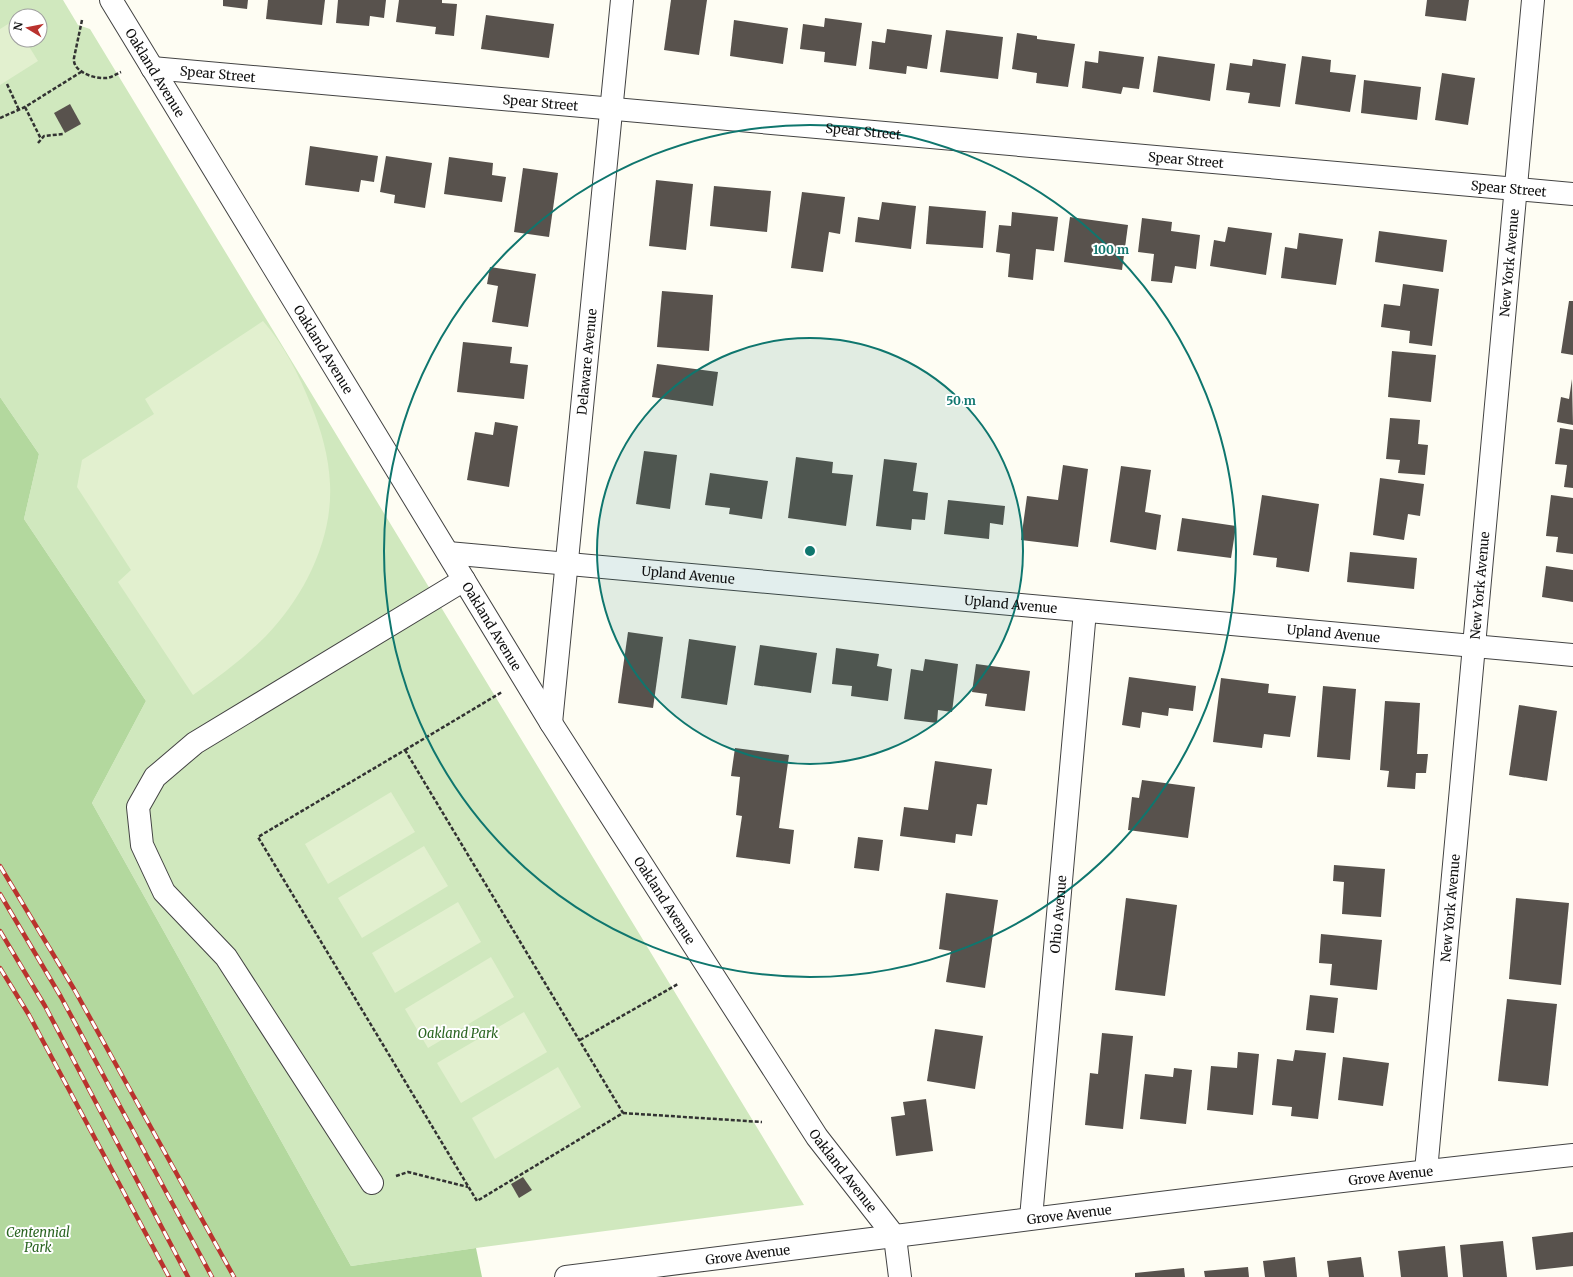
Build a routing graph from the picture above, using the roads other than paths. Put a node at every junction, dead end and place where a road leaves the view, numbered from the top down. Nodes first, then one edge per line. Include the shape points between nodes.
1 (111, 0) edge
2 (622, 0) edge
3 (1533, 0) edge
4 (152, 68) junction
5 (611, 109) junction
6 (1516, 189) junction
7 (1573, 194) edge
8 (448, 553) junction
9 (567, 564) junction
10 (464, 580) junction
11 (1085, 611) junction
12 (1474, 646) junction
13 (1573, 655) edge
14 (552, 724) junction
15 (1573, 1155) edge
16 (1426, 1171) junction
17 (372, 1183) road end
18 (1031, 1218) junction
19 (895, 1237) junction
20 (566, 1277) edge
21 (900, 1277) edge

1 - 4 street, Oakland Avenue
2 - 5 street, Delaware Avenue
3 - 6 street, New York Avenue
4 - 5 street, Spear Street
4 - 8 street, Oakland Avenue
5 - 6 street, Spear Street
5 - 9 street, Delaware Avenue
6 - 7 street, Spear Street
6 - 12 street, New York Avenue
8 - 9 street, Upland Avenue
8 - 10 street, Oakland Avenue
9 - 11 street, Upland Avenue
9 - 14 street, Delaware Avenue
10 - 14 street, Oakland Avenue
10 - 17 street via 195,743 155,777 138,807 142,845 164,892 226,956
11 - 12 street, Upland Avenue
11 - 18 street, Ohio Avenue
12 - 13 street, Upland Avenue
12 - 16 street, New York Avenue
14 - 19 street, Oakland Avenue via 817,1137
15 - 16 street, Grove Avenue
16 - 18 street, Grove Avenue
18 - 19 street, Grove Avenue
19 - 20 street, Grove Avenue
19 - 21 street

